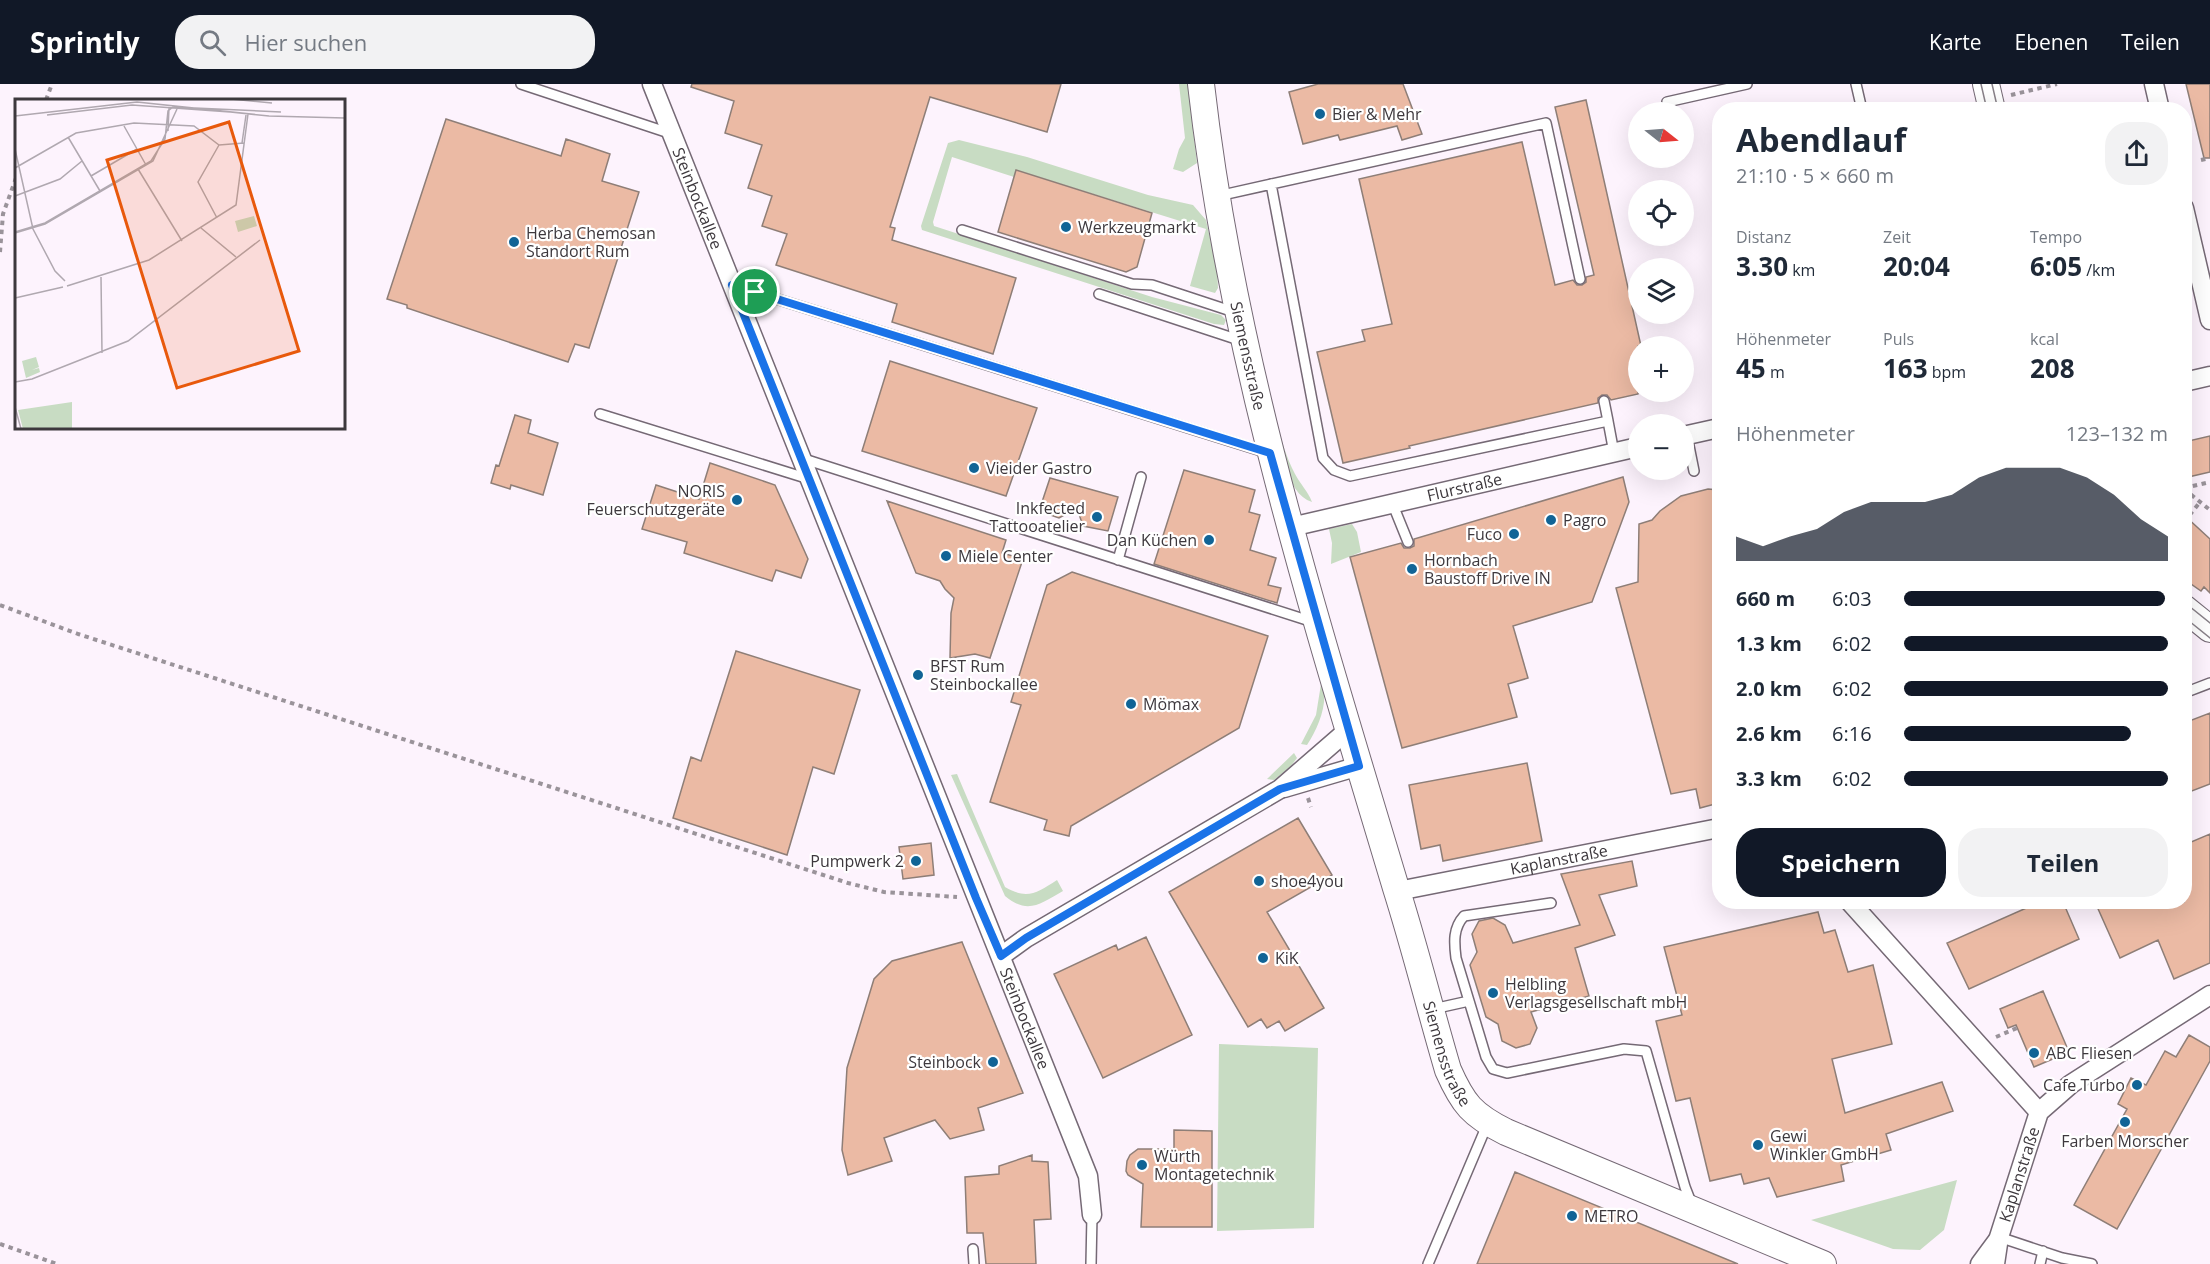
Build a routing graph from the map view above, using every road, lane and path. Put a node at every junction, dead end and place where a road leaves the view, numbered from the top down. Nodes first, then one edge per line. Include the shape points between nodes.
1 (52, 84) edge
2 (520, 84) edge
3 (652, 84) edge
4 (1201, 84) edge
5 (1747, 84) edge
6 (1856, 84) edge
7 (1986, 84) edge
8 (2057, 84) edge
9 (2154, 84) edge
10 (2045, 85) edge
11 (46, 99) edge
12 (1667, 102) edge
13 (1860, 102) edge
14 (1992, 102) edge
15 (1995, 102) edge
16 (2158, 102) edge
17 (672, 134) junction
18 (2210, 158) edge
19 (2201, 160) dead end
20 (15, 180) edge
21 (1271, 184) junction
22 (1215, 196) junction
23 (962, 230) dead end
24 (2192, 242) edge
25 (0, 252) edge
26 (1580, 279) dead end
27 (732, 285) junction
28 (1099, 294) dead end
29 (1239, 313) junction
30 (2210, 320) edge
31 (1245, 342) junction
32 (2210, 376) edge
33 (2192, 380) edge
34 (1604, 401) dead end
35 (600, 414) dead end
36 (1608, 421) junction
37 (1712, 430) edge
38 (1694, 434) edge
39 (1628, 450) edge
40 (1270, 453) junction
41 (1614, 453) junction
42 (800, 457) junction
43 (1140, 477) dead end
44 (809, 479) junction
45 (2210, 482) edge
46 (2192, 487) edge
47 (2192, 496) edge
48 (2200, 502) junction
49 (1393, 505) junction
50 (2210, 510) edge
51 (2192, 512) edge
52 (1291, 527) junction
53 (1408, 542) dead end
54 (1118, 560) junction
55 (0, 605) edge
56 (2192, 614) edge
57 (1318, 624) junction
58 (2210, 629) edge
59 (2210, 683) edge
60 (2192, 690) edge
61 (1348, 730) junction
62 (1359, 766) junction
63 (1280, 789) junction
64 (1308, 800) dead end
65 (1311, 807) dead end
66 (1712, 829) edge
67 (1398, 891) junction
68 (976, 898) junction
69 (1551, 903) dead end
70 (1856, 909) edge
71 (1001, 956) junction
72 (2210, 995) edge
73 (1469, 1001) junction
74 (1431, 1010) junction
75 (2039, 1112) junction
76 (1488, 1123) junction
77 (1694, 1210) junction
78 (1092, 1215) joint
79 (1999, 1237) junction
80 (0, 1245) edge
81 (972, 1249) dead end
82 (2043, 1251) junction
83 (57, 1264) edge
84 (974, 1264) edge
85 (1091, 1264) edge
86 (1428, 1264) edge
87 (1823, 1264) edge
88 (1980, 1264) edge
89 (1995, 1264) edge
90 (2040, 1264) edge
91 (2091, 1264) edge

1 - 11 path
2 - 17 lane
3 - 17 street, Steinbockallee
4 - 22 street, Siemensstraße
5 - 12 lane
6 - 13 lane
7 - 14 street
8 - 10 path
9 - 16 street
10 - 15 path
17 - 27 street, Steinbockallee
18 - 19 path
20 - 25 path via 3,214
21 - 22 lane
21 - 26 lane via 1546,123
21 - 36 lane via 1323,458 1334,470 1350,476
22 - 29 street, Siemensstraße
23 - 29 lane
24 - 30 street
27 - 40 lane
27 - 42 street, Steinbockallee
28 - 31 lane
29 - 31 street, Siemensstraße
31 - 40 street, Siemensstraße
32 - 33 street
34 - 36 lane
35 - 44 lane
36 - 41 lane
37 - 38 street
39 - 41 street, Flurstraße
40 - 52 street, Siemensstraße
41 - 49 street, Flurstraße
42 - 44 street, Steinbockallee
42 - 54 lane
43 - 54 lane
44 - 68 street, Steinbockallee
45 - 46 path
47 - 48 path
48 - 50 path
48 - 51 path
49 - 52 street, Flurstraße
49 - 53 lane
52 - 57 street, Siemensstraße
54 - 57 lane
55 - 68 path via 78,634 848,884 884,892
56 - 58 street
57 - 61 street, Siemensstraße
59 - 60 lane
61 - 62 street, Siemensstraße
61 - 63 street
62 - 63 street
62 - 67 street, Siemensstraße
63 - 71 street
64 - 65 path
66 - 67 street, Kaplanstraße
67 - 74 street, Siemensstraße
68 - 71 street, Steinbockallee
69 - 73 lane via 1464,916 1456,925 1456,958
70 - 75 street, Kaplanstraße
71 - 78 street, Steinbockallee via 1088,1176
72 - 75 street, Kaplanstraße via 2071,1084
73 - 74 lane
73 - 77 lane via 1486,1057 1493,1069 1507,1073 1624,1049 1646,1051
74 - 76 street, Siemensstraße via 1460,1098
75 - 79 street, Kaplanstraße
76 - 77 street, Siemensstraße
76 - 86 lane
77 - 87 street, Siemensstraße
78 - 85 lane, Steinbockallee
79 - 82 lane
79 - 88 street, Kaplanstraße
79 - 89 street, Kaplanstraße
80 - 83 path
81 - 84 lane
82 - 90 lane
82 - 91 lane

